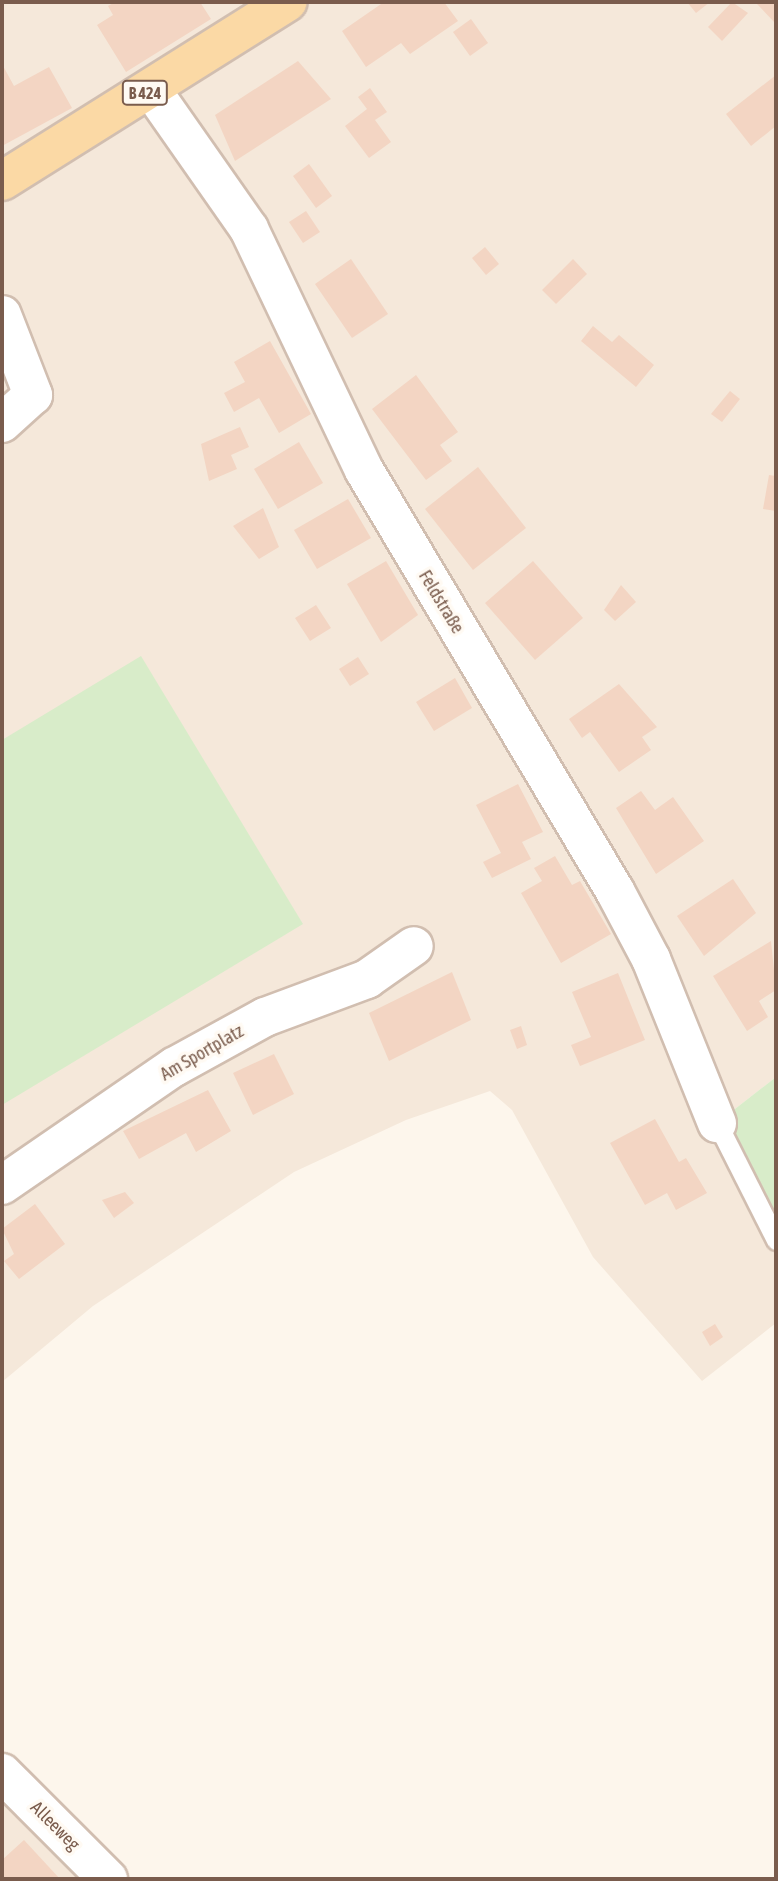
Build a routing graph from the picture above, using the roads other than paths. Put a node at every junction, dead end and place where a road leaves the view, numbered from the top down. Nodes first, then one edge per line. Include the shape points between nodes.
1 (287, 2) edge
2 (151, 89) junction
3 (2, 181) edge
4 (2, 315) edge
5 (2, 423) edge
6 (414, 946) dead end
7 (717, 1123) joint
8 (2, 1185) edge
9 (776, 1240) edge
10 (2, 1773) edge
11 (107, 1879) edge

1 - 2 main road, B 424
2 - 3 main road, B 424
2 - 7 street, Feldstraße via 249,229 364,470 615,891 651,959
4 - 5 street via 33,395
6 - 8 street, Am Sportplatz via 367,979 265,1017 174,1068
7 - 9 lane
10 - 11 street, Alleeweg

